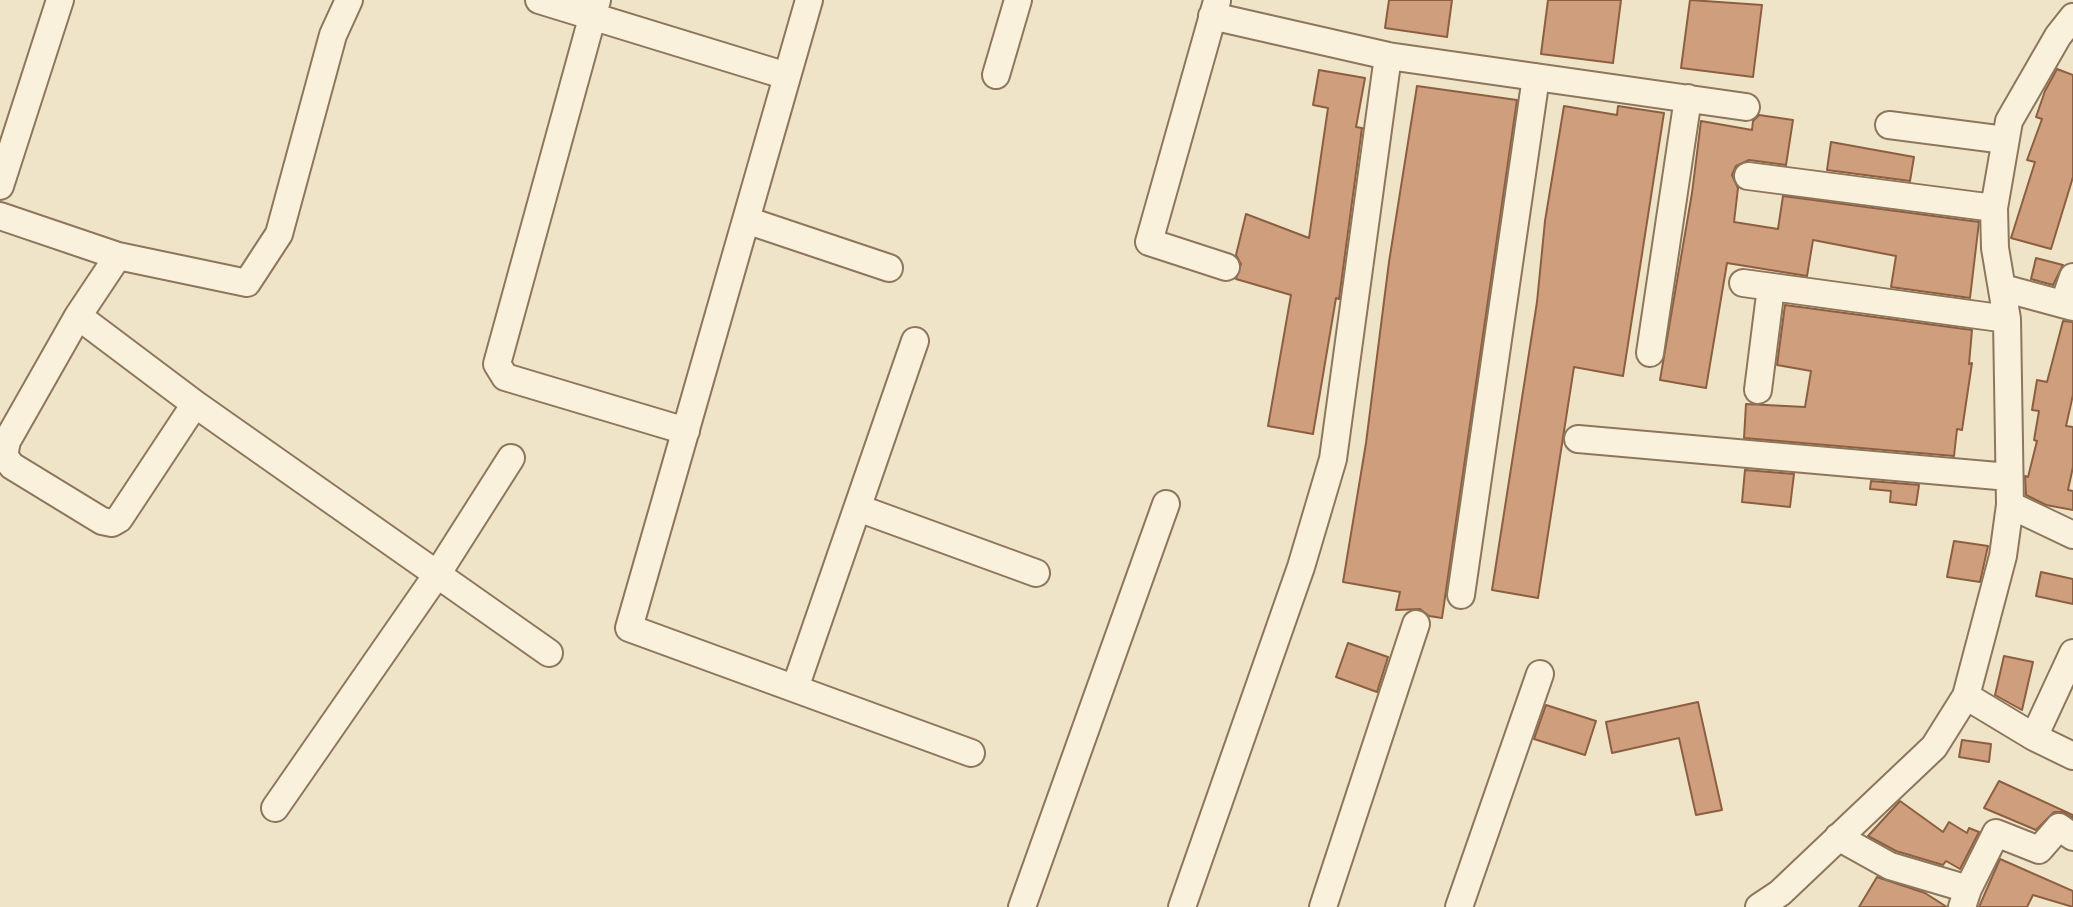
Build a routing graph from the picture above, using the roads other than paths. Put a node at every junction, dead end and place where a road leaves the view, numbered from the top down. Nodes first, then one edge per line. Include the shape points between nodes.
1 (60, 0) edge
2 (349, 0) edge
3 (539, 0) edge
4 (809, 0) edge
5 (1018, 0) edge
6 (595, 8) edge
7 (1215, 8) edge
8 (2073, 17) edge
9 (1388, 56) junction
10 (996, 75) dead end
11 (787, 76) junction
12 (1536, 77) junction
13 (1688, 99) junction
14 (1746, 107) dead end
15 (1889, 125) dead end
16 (2005, 140) junction
17 (1748, 176) dead end
18 (0, 186) edge
19 (1994, 208) junction
20 (0, 216) edge
21 (746, 220) junction
22 (118, 256) junction
23 (1226, 267) dead end
24 (889, 268) dead end
25 (2073, 277) edge
26 (1743, 283) dead end
27 (1771, 287) junction
28 (2003, 288) junction
29 (2068, 305) edge
30 (78, 316) junction
31 (2007, 318) junction
32 (915, 341) dead end
33 (1650, 353) dead end
34 (1758, 390) dead end
35 (195, 404) junction
36 (685, 431) junction
37 (1578, 439) dead end
38 (511, 458) dead end
39 (2009, 477) junction
40 (1166, 504) dead end
41 (2010, 505) junction
42 (858, 508) junction
43 (2073, 535) edge
44 (1036, 573) dead end
45 (436, 576) junction
46 (1461, 595) dead end
47 (1416, 624) dead end
48 (549, 653) dead end
49 (2073, 653) edge
50 (1540, 674) dead end
51 (795, 688) junction
52 (1966, 696) junction
53 (2034, 737) junction
54 (971, 753) dead end
55 (2073, 756) edge
56 (275, 808) dead end
57 (1838, 837) junction
58 (2073, 837) edge
59 (1965, 898) edge
60 (1779, 902) edge
61 (1022, 907) edge
62 (1182, 907) edge
63 (1323, 907) edge
64 (1459, 907) edge

1 - 18 street
2 - 22 street via 333,35 279,234 247,282
3 - 6 street
4 - 11 street
5 - 10 street
6 - 11 street
6 - 36 street via 497,363 505,377
7 - 9 street
7 - 23 street via 1149,242
8 - 16 street via 2009,121
9 - 12 street
9 - 62 street via 1333,459 1301,567
11 - 21 street
12 - 13 street
12 - 46 street
13 - 14 street
13 - 33 street
15 - 16 street
16 - 19 street
17 - 19 street
19 - 28 street
20 - 22 street
21 - 24 street
21 - 36 street
22 - 30 street
25 - 29 street
26 - 27 street
27 - 31 street
27 - 34 street
28 - 29 street
28 - 31 street
30 - 35 street
30 - 35 street via 7,441 4,456 12,466 112,523
31 - 39 street
32 - 42 street
35 - 45 street
36 - 51 street via 629,628
37 - 39 street
38 - 45 street
39 - 41 street
40 - 61 street
41 - 43 street
41 - 52 street via 2003,556
42 - 44 street
42 - 51 street
45 - 48 street
45 - 56 street
47 - 63 street
49 - 53 street
50 - 64 street
51 - 54 street
52 - 53 street
52 - 57 street via 1934,747
53 - 55 street
57 - 59 street via 1890,866
57 - 60 street
58 - 59 street via 2059,827 2039,850 1996,832

